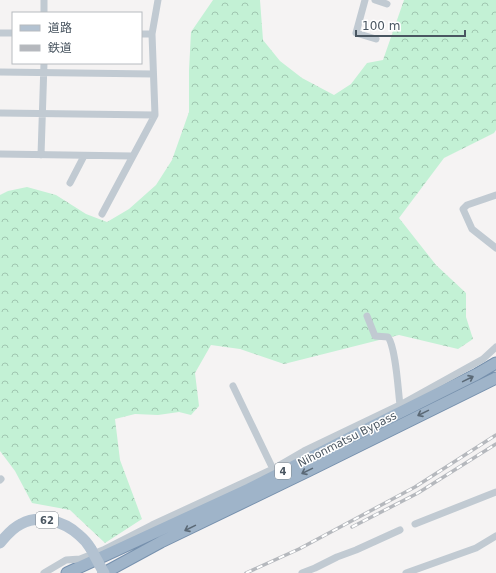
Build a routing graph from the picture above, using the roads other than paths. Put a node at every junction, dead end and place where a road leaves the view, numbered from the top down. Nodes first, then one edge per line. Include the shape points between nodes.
1 (44, 0) edge
2 (158, 0) edge
3 (366, 0) edge
4 (375, 0) edge
5 (387, 4) dead end
6 (44, 12) edge
7 (0, 33) edge
8 (12, 33) edge
9 (142, 34) edge
10 (152, 34) junction
11 (376, 38) dead end
12 (44, 64) edge
13 (0, 72) edge
14 (44, 72) junction
15 (153, 74) junction
16 (0, 112) edge
17 (42, 113) junction
18 (155, 115) junction
19 (0, 154) edge
20 (41, 155) junction
21 (84, 156) junction
22 (133, 156) junction
23 (70, 183) dead end
24 (496, 195) edge
25 (102, 214) dead end
26 (496, 248) edge
27 (367, 316) dead end
28 (496, 347) edge
29 (496, 363) edge
30 (496, 378) edge
31 (233, 386) dead end
32 (400, 405) junction
33 (273, 468) junction
34 (496, 492) edge
35 (415, 524) dead end
36 (400, 530) dead end
37 (496, 536) edge
38 (0, 543) edge
39 (44, 573) edge
40 (67, 573) edge
41 (104, 573) edge
42 (302, 573) edge
43 (406, 573) edge

1 - 6 street
2 - 10 street
3 - 11 street via 356,33
4 - 5 street
7 - 8 street
9 - 10 street
10 - 15 street
12 - 14 street
13 - 14 street
14 - 15 street
14 - 17 street
15 - 18 street
16 - 17 street
17 - 18 street
17 - 20 street
18 - 22 street
19 - 20 street
20 - 21 street
21 - 22 street
21 - 23 street
22 - 25 street
24 - 26 street via 467,205 463,209 472,229
27 - 32 street via 375,336 388,337 391,341
28 - 32 street via 484,359
40 -> 29 highway, Nihonmatsu Bypass / 4 via 249,489
30 -> 41 highway, Nihonmatsu Bypass / 4 via 161,542
31 - 33 street
32 - 33 street
33 - 39 street via 103,550 80,559 66,560
34 - 35 street
36 - 42 street
37 - 43 street via 476,548
38 - 41 main road, 62, bridge via 20,524 45,519 56,522 79,534 91,549

